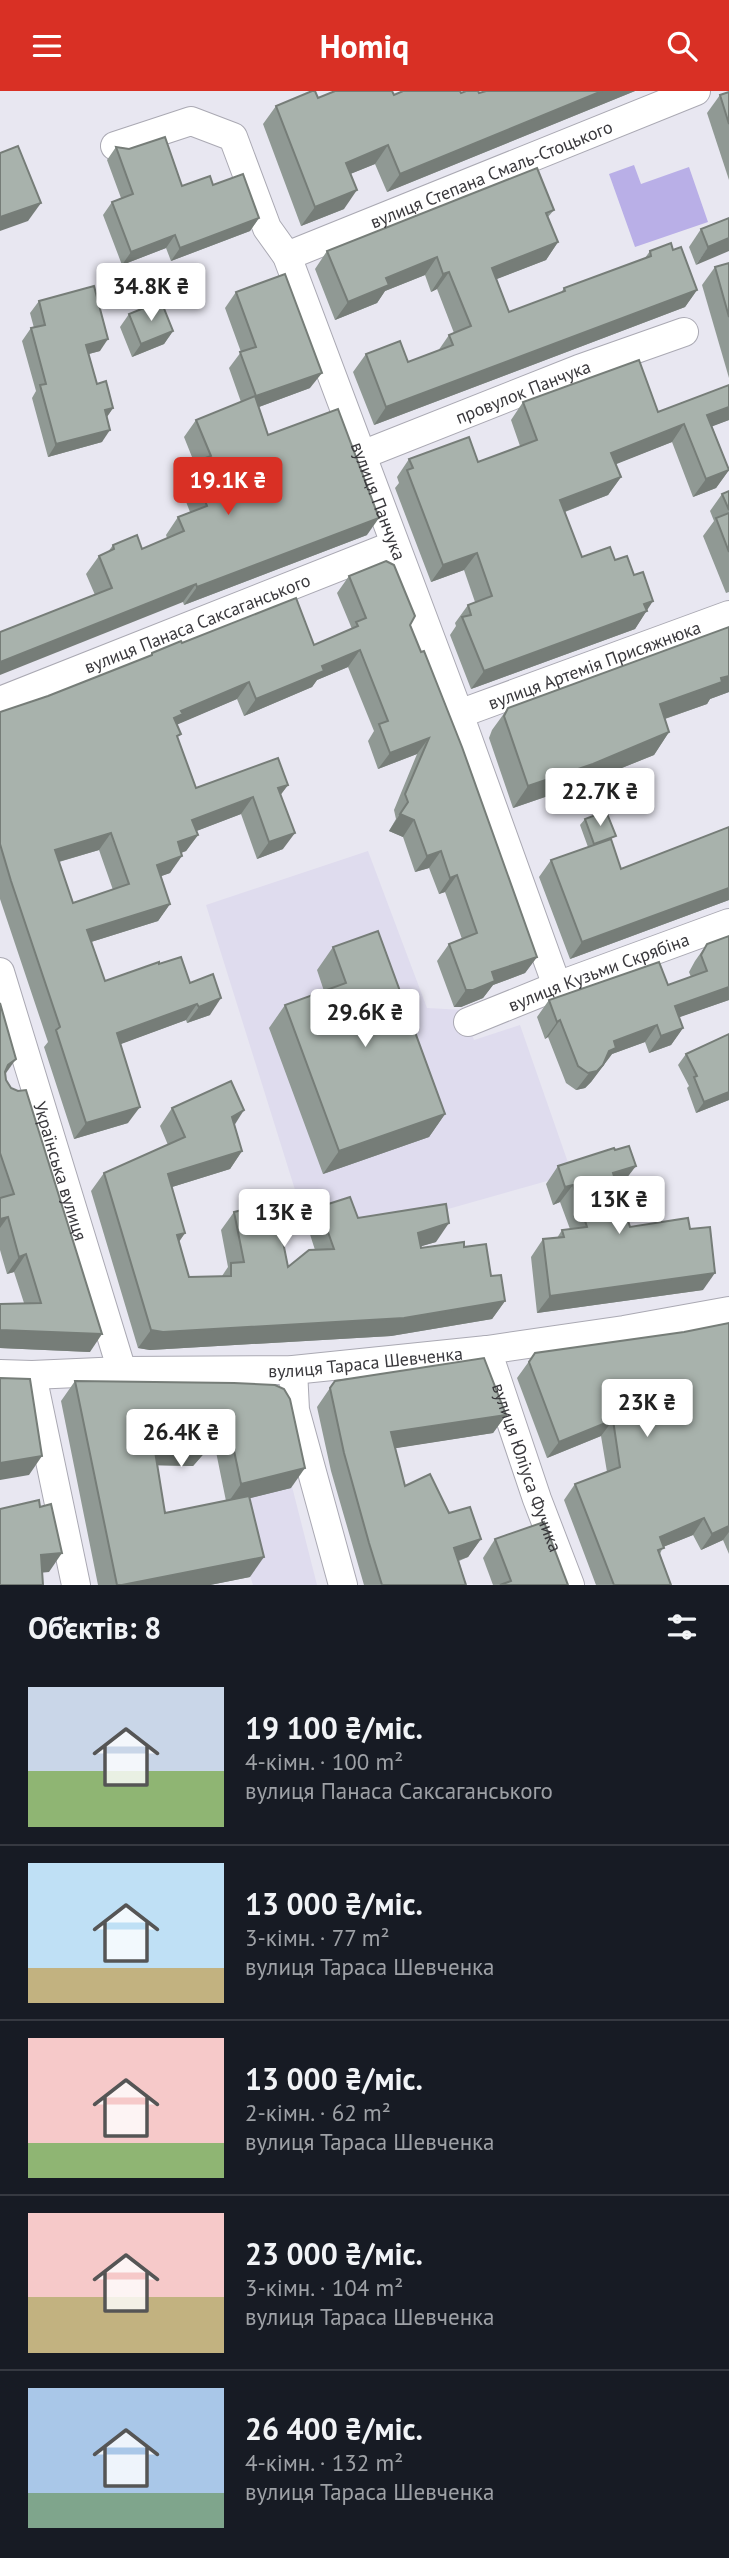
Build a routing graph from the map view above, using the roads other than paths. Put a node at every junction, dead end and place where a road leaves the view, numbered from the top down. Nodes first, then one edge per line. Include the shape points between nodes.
1 (696, 91) edge
2 (115, 146) edge
3 (287, 255) junction
4 (684, 332) dead end
5 (362, 455) junction
6 (394, 545) junction
7 (729, 615) edge
8 (0, 701) edge
9 (459, 714) junction
10 (729, 923) edge
11 (0, 972) edge
12 (557, 986) junction
13 (468, 1022) dead end
14 (729, 1311) edge
15 (486, 1350) junction
16 (293, 1370) junction
17 (122, 1371) junction
18 (0, 1374) edge
19 (32, 1375) junction
20 (76, 1585) edge
21 (342, 1585) edge
22 (570, 1585) edge

1 - 3 street, вулиця Степана Смаль-Стоцького
2 - 3 street, вулиця Панчука via 191,121 233,137 267,228
3 - 5 street, вулиця Панчука
4 - 5 street, провулок Панчука
5 - 6 street, вулиця Панчука
6 - 8 street, вулиця Панаса Саксаганського
6 - 9 street, вулиця Панчука
7 - 9 street, вулиця Артемія Присяжнюка
9 - 12 street, вулиця Панчука
10 - 12 street, вулиця Кузьми Скрябіна
11 - 17 street, Українська вулиця via 21,1087
12 - 13 street, вулиця Кузьми Скрябіна
14 - 15 street, вулиця Тараса Шевченка
15 - 16 street, вулиця Тараса Шевченка
15 - 22 street, вулиця Юліуса Фучика
16 - 17 street, вулиця Тараса Шевченка
16 - 21 street via 295,1410
17 - 19 street, вулиця Тараса Шевченка
18 - 19 street, вулиця Тараса Шевченка
19 - 20 street

